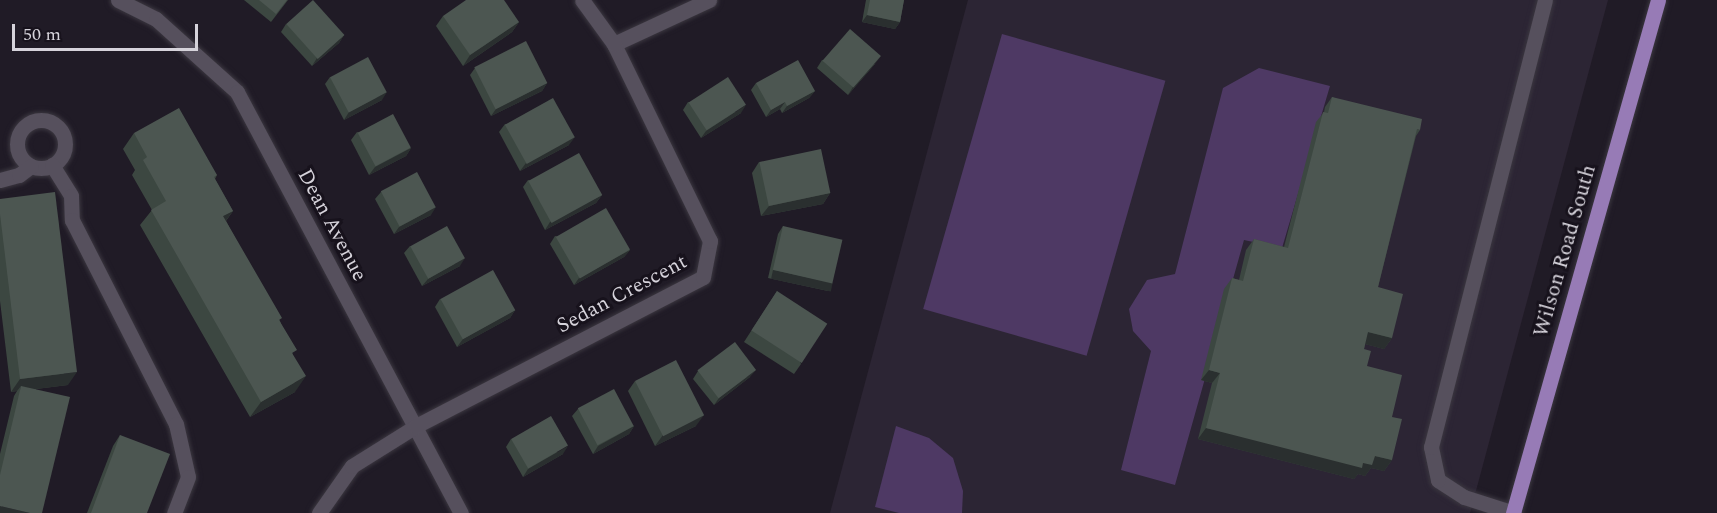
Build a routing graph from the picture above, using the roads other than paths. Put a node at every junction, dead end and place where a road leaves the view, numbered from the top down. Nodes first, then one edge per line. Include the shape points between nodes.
1 (118, 0) edge
2 (582, 0) edge
3 (709, 0) edge
4 (1545, 0) edge
5 (1658, 0) edge
6 (614, 44) junction
7 (52, 165) junction
8 (31, 166) junction
9 (0, 180) edge
10 (416, 426) junction
11 (174, 513) edge
12 (319, 513) edge
13 (461, 513) edge
14 (1514, 513) edge

1 - 10 street, Dean Avenue via 156,19 237,92
2 - 6 street, Sedan Crescent
3 - 6 street
4 - 14 street via 1431,447 1438,480 1464,497
5 - 14 main road, Wilson Road South
6 - 10 street, Sedan Crescent via 710,241 703,277
7 - 8 street
7 - 8 street via 62,154 64,140 56,126 42,121 26,125 17,139 19,155
7 - 11 street via 71,196 72,220 176,424 188,477
8 - 9 street via 19,175
10 - 12 street via 352,466
10 - 13 street, Dean Avenue

